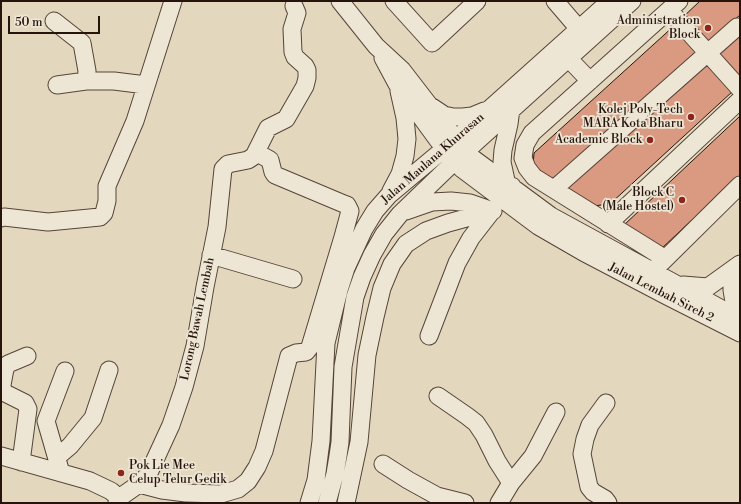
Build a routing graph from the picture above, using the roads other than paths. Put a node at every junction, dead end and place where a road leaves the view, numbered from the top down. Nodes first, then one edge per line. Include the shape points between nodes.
1 (173, 1) edge
2 (340, 1) edge
3 (394, 1) edge
4 (477, 1) edge
5 (555, 1) edge
6 (566, 1) edge
7 (610, 1) edge
8 (632, 1) edge
9 (674, 5) edge
10 (294, 6) dead end
11 (54, 21) dead end
12 (582, 26) junction
13 (737, 27) dead end
14 (376, 46) junction
15 (708, 54) junction
16 (568, 58) junction
17 (86, 81) junction
18 (590, 81) junction
19 (397, 84) junction
20 (57, 85) dead end
21 (146, 85) junction
22 (740, 89) edge
23 (740, 100) edge
24 (426, 102) junction
25 (491, 108) junction
26 (511, 110) junction
27 (455, 150) junction
28 (256, 152) junction
29 (507, 184) junction
30 (740, 185) edge
31 (554, 189) junction
32 (389, 195) junction
33 (572, 200) junction
34 (492, 211) junction
35 (400, 214) junction
36 (1, 218) edge
37 (608, 224) junction
38 (538, 226) junction
39 (211, 255) junction
40 (664, 258) junction
41 (737, 267) edge
42 (653, 272) junction
43 (293, 279) dead end
44 (676, 285) junction
45 (740, 313) edge
46 (740, 319) edge
47 (740, 333) edge
48 (429, 336) dead end
49 (27, 356) dead end
50 (109, 370) dead end
51 (65, 371) dead end
52 (438, 396) dead end
53 (606, 403) dead end
54 (556, 412) dead end
55 (1, 456) edge
56 (57, 457) junction
57 (21, 462) junction
58 (383, 464) dead end
59 (61, 473) junction
60 (511, 483) junction
61 (139, 484) junction
62 (118, 501) edge
63 (309, 503) edge
64 (327, 503) edge
65 (346, 503) edge
66 (465, 503) edge
67 (499, 503) edge
68 (608, 503) edge

1 - 21 street
2 - 14 street
3 - 4 street via 432,42
5 - 12 street
6 - 12 street
7 - 12 street, Jalan Maulana Khurasan
8 - 16 street, Jalan Maulana Khurasan
9 - 15 street
9 - 18 street
10 - 28 street via 297,12 292,29 293,54 296,60 305,66 307,78 288,117 268,128
11 - 17 street via 82,43 87,71
12 - 25 street, Jalan Maulana Khurasan
13 - 15 street
14 - 19 street
14 - 24 street via 402,70
15 - 22 street
15 - 31 street
16 - 18 street
16 - 26 street, Jalan Maulana Khurasan
17 - 20 street
17 - 21 street
18 - 31 street via 532,133 525,146 523,158 527,168 534,177
19 - 27 street
19 - 32 street via 405,118 405,156 400,174
21 - 36 street via 107,186 107,201 104,213 100,217 48,222
23 - 37 street
24 - 25 street via 444,115 453,117 472,116
24 - 27 street
25 - 27 street, Jalan Maulana Khurasan
26 - 27 street, Jalan Maulana Khurasan
26 - 29 street via 502,162
27 - 29 street via 471,157
27 - 32 street, Jalan Maulana Khurasan
27 - 35 street, Jalan Maulana Khurasan
27 - 38 street via 462,169
28 - 39 street, Lorong Bawah Lembah via 251,159 228,164 223,169 217,227
28 - 61 street via 270,160 275,175 347,205 350,211 310,347 306,352 289,356 264,451 248,481 238,489 221,494 186,493
29 - 33 street
29 - 42 street via 552,216
30 - 40 street
31 - 33 street
32 - 63 street, Jalan Maulana Khurasan via 375,211 355,246 330,323 324,360 319,464
33 - 37 street
34 - 35 street via 451,201 432,202
34 - 38 street
34 - 48 street via 471,238 457,263
34 - 65 street via 426,231 406,244 392,264 382,288 367,356 359,442
35 - 64 street, Jalan Maulana Khurasan via 372,255 355,297 343,367 338,456
37 - 40 street
38 - 47 street, Jalan Lembah Sireh 2
39 - 43 street
39 - 61 street, Lorong Bawah Lembah via 195,346 184,387 157,456 148,475
40 - 42 street
41 - 44 street via 708,286
41 - 45 street via 732,290 734,302
42 - 44 street
44 - 46 street
49 - 57 street via 6,366 2,385 5,394 26,403 28,409
50 - 56 street via 93,418 70,446
51 - 56 street via 46,421
52 - 60 street via 476,424
53 - 68 street via 590,425 582,454 589,487
54 - 60 street via 533,456
55 - 57 street
56 - 59 street
57 - 59 street
58 - 66 street via 437,496
59 - 62 street via 102,486 111,491
60 - 67 street
61 - 62 street, Lorong Bawah Lembah

